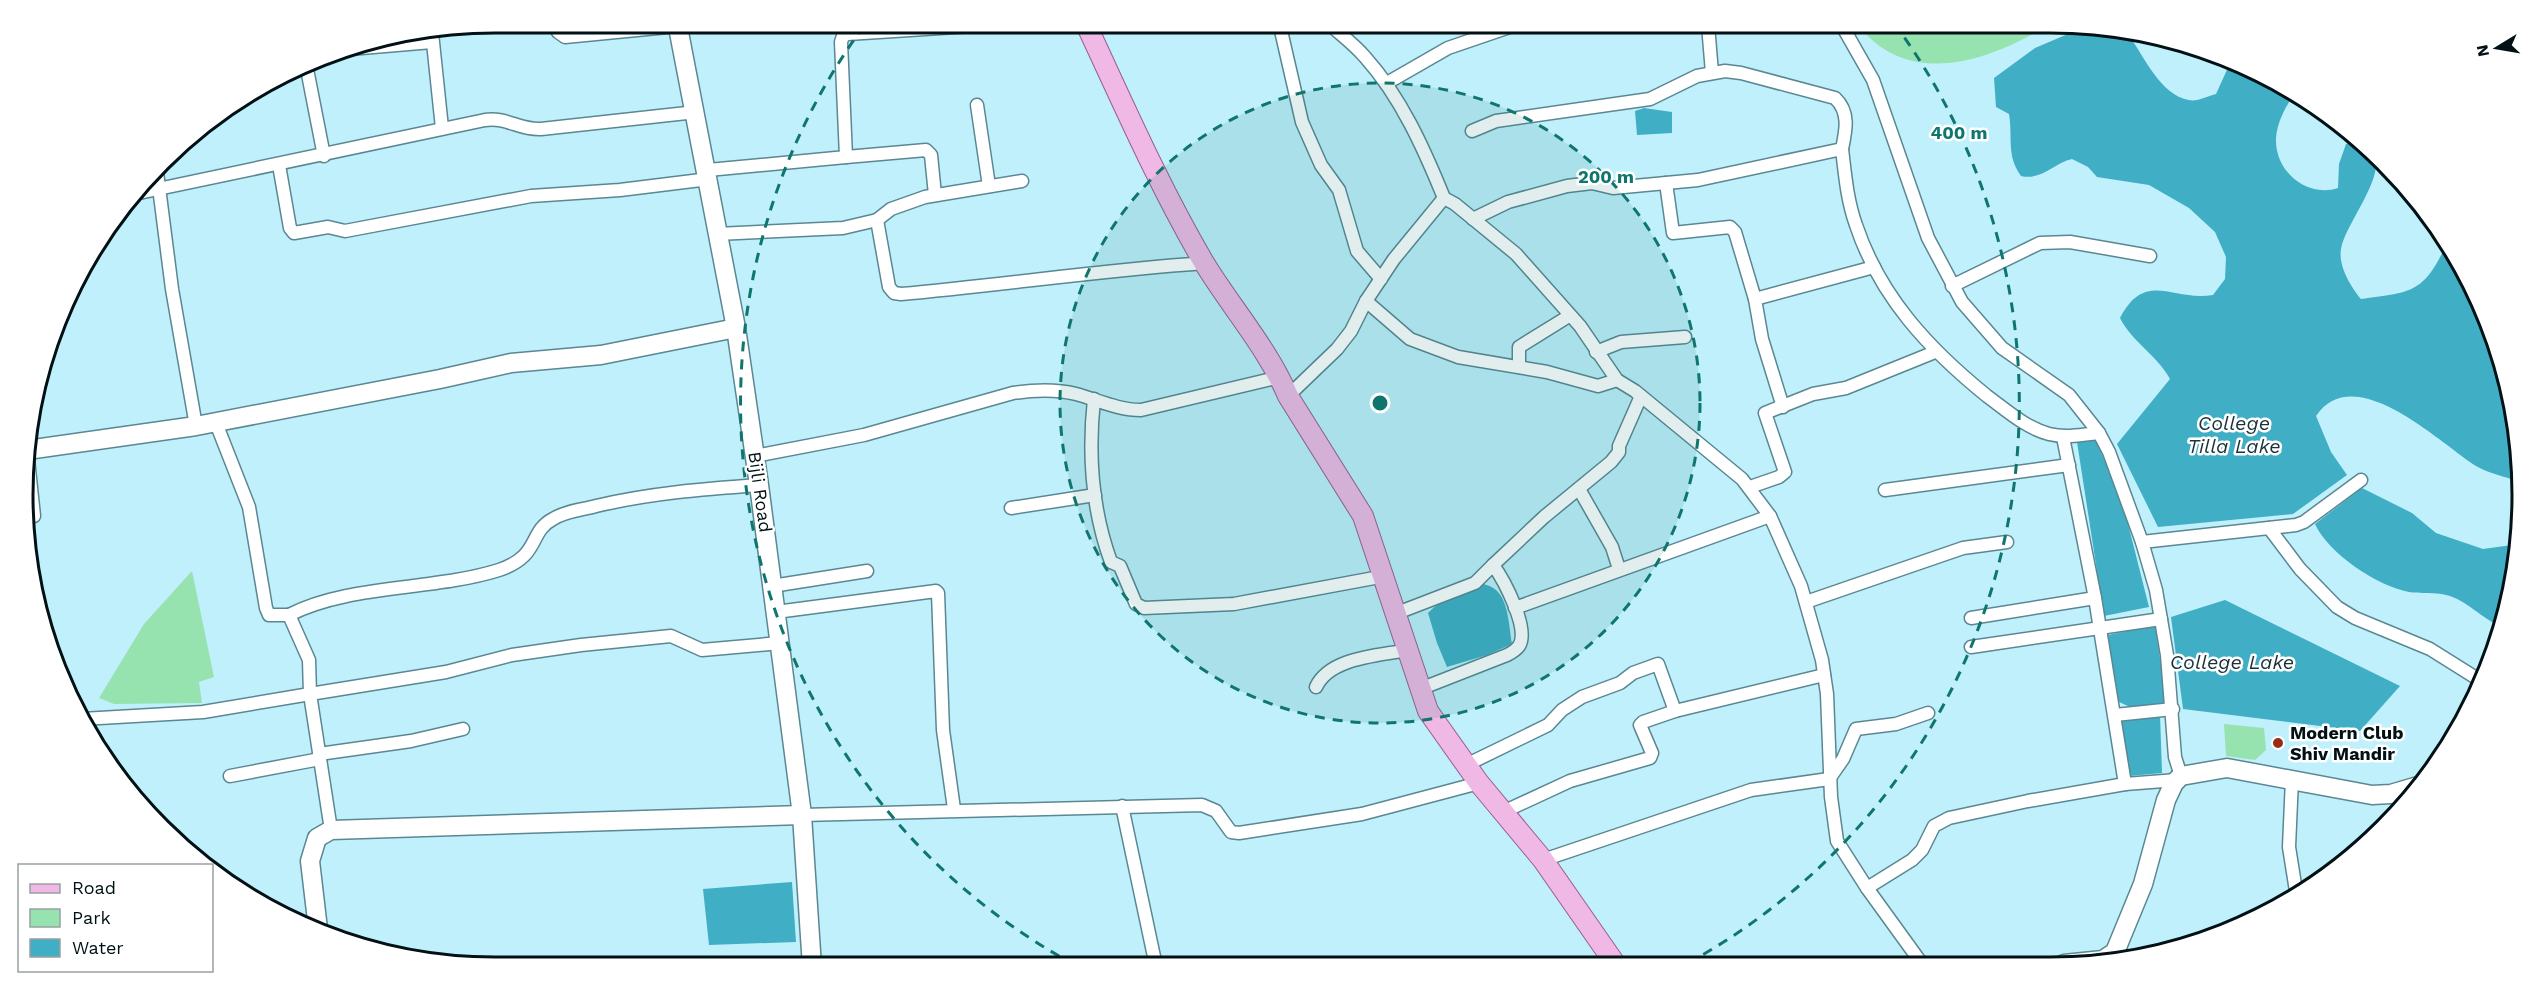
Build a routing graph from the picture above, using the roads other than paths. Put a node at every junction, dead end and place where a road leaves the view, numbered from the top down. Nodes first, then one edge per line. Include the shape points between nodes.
1 (559, 33) edge
2 (600, 33) edge
3 (680, 33) edge
4 (884, 33) edge
5 (1090, 33) edge
6 (1281, 33) edge
7 (1339, 33) edge
8 (1492, 33) edge
9 (1709, 33) edge
10 (1846, 33) edge
11 (432, 38) edge
12 (308, 73) edge
13 (1712, 73) junction
14 (1387, 83) junction
15 (977, 105) dead end
16 (696, 112) junction
17 (442, 128) junction
18 (1472, 131) dead end
19 (1842, 149) junction
20 (324, 156) junction
21 (846, 157) junction
22 (279, 165) junction
23 (708, 175) junction
24 (158, 179) edge
25 (1022, 180) dead end
26 (1666, 183) junction
27 (989, 186) junction
28 (160, 191) junction
29 (145, 193) edge
30 (935, 195) junction
31 (1444, 198) junction
32 (1473, 219) junction
33 (877, 220) junction
34 (717, 234) junction
35 (2150, 256) dead end
36 (1205, 263) junction
37 (1874, 267) junction
38 (1381, 279) junction
39 (1952, 286) junction
40 (1755, 299) junction
41 (1366, 301) junction
42 (1569, 316) junction
43 (736, 328) junction
44 (1685, 337) dead end
45 (1596, 352) junction
46 (1935, 352) junction
47 (1519, 367) junction
48 (1280, 377) junction
49 (1617, 380) junction
50 (1288, 396) junction
51 (1641, 396) junction
52 (1094, 399) junction
53 (1783, 407) junction
54 (216, 423) junction
55 (196, 426) junction
56 (2099, 434) junction
57 (2063, 437) junction
58 (36, 449) edge
59 (755, 456) junction
60 (2069, 465) junction
61 (2361, 480) dead end
62 (759, 485) junction
63 (1750, 487) junction
64 (1579, 489) junction
65 (1885, 490) dead end
66 (1095, 495) junction
67 (1011, 508) dead end
68 (34, 512) edge
69 (34, 516) dead end
70 (1770, 516) junction
71 (2269, 528) junction
72 (2007, 542) dead end
73 (2142, 543) junction
74 (1493, 565) junction
75 (1619, 569) junction
76 (867, 571) dead end
77 (1384, 576) junction
78 (772, 586) junction
79 (2095, 598) junction
80 (1806, 602) junction
81 (1515, 608) junction
82 (776, 612) junction
83 (1397, 613) junction
84 (290, 615) junction
85 (1971, 618) dead end
86 (2161, 619) junction
87 (2101, 629) junction
88 (780, 643) junction
89 (1971, 647) dead end
90 (1407, 650) junction
91 (1824, 675) junction
92 (2475, 677) edge
93 (1316, 687) dead end
94 (1420, 689) junction
95 (310, 694) junction
96 (2173, 709) junction
97 (1675, 711) junction
98 (1928, 713) dead end
99 (2119, 715) junction
100 (92, 719) edge
101 (463, 729) dead end
102 (319, 757) junction
103 (1466, 765) junction
104 (230, 776) dead end
105 (2179, 778) junction
106 (1829, 779) junction
107 (2292, 779) junction
108 (1479, 783) junction
109 (2125, 784) junction
110 (2406, 790) edge
111 (1122, 806) junction
112 (954, 809) junction
113 (1503, 812) junction
114 (802, 815) junction
115 (331, 830) junction
116 (1543, 860) junction
117 (2295, 886) edge
118 (1867, 888) junction
119 (317, 922) edge
120 (2119, 952) edge
121 (811, 957) edge
122 (1154, 957) edge
123 (1610, 957) edge
124 (1918, 957) edge

1 - 2 street via 565,37
3 - 16 street, Bijli Road
4 - 21 street via 843,36
5 - 36 main road via 1175,212
6 - 38 street via 1302,122 1321,165 1339,190 1354,246
7 - 14 street
8 - 14 street via 1448,48
9 - 13 street
10 - 39 street via 1873,80 1920,219
11 - 17 street
12 - 20 street
13 - 18 street via 1697,76 1650,99 1496,121
13 - 19 street via 1741,73 1835,98 1846,115
14 - 31 street
15 - 27 street
16 - 17 street via 541,129 520,127 499,118
16 - 23 street, Bijli Road
17 - 20 street
19 - 26 street via 1718,177
19 - 37 street via 1849,200
20 - 22 street
21 - 23 street
21 - 30 street via 926,150 931,155
22 - 23 street via 294,233 330,227 345,231 531,196 620,190
22 - 28 street
23 - 34 street, Bijli Road
24 - 28 street
25 - 27 street
26 - 32 street via 1613,188 1592,183 1568,186 1508,202
26 - 40 street via 1673,233 1730,227 1735,232
27 - 30 street
28 - 29 street
28 - 55 street via 172,290
30 - 33 street via 891,209
31 - 32 street
31 - 38 street
32 - 42 street via 1516,254
33 - 34 street via 832,230
33 - 36 street via 890,287 901,294
34 - 43 street, Bijli Road
35 - 39 street via 2070,242 2040,243
36 - 48 main road
37 - 40 street
37 - 46 street via 1899,311
38 - 41 street
39 - 56 street via 1976,321 2002,348 2069,395
40 - 53 street via 1762,339
41 - 47 street via 1410,339 1458,357
41 - 50 street via 1337,349
42 - 45 street
42 - 47 street via 1519,346
43 - 54 street via 601,355 511,363
43 - 59 street, Bijli Road
44 - 45 street via 1621,342
45 - 49 street
46 - 53 street via 1846,388 1813,394
46 - 57 street via 2013,415 2038,430
47 - 49 street via 1598,386
48 - 50 main road
48 - 52 street via 1141,410 1125,410
49 - 51 street
50 - 77 main road via 1363,516
51 - 63 street
51 - 64 street via 1619,449
52 - 59 street via 1061,393 1013,393 864,435
52 - 66 street via 1090,441
53 - 63 street via 1765,413 1785,472
54 - 55 street
54 - 84 street via 247,499 266,608 269,615
55 - 58 street
56 - 57 street
56 - 73 street
57 - 60 street
59 - 62 street, Bijli Road
60 - 65 street
60 - 79 street
61 - 71 street via 2304,522
62 - 78 street, Bijli Road
62 - 84 street via 669,491 561,515 544,526 529,553 499,570 446,583 319,602
63 - 70 street
64 - 74 street
64 - 75 street via 1612,547
66 - 67 street
66 - 77 street via 1111,562 1120,566 1133,599 1144,608 1234,604
68 - 69 street
70 - 75 street
70 - 80 street
71 - 73 street
71 - 92 street via 2300,569 2337,607 2430,649
72 - 80 street via 1963,548
73 - 86 street
74 - 81 street via 1511,593
74 - 83 street via 1475,583
75 - 81 street
76 - 78 street
77 - 83 main road
78 - 82 street, Bijli Road
79 - 85 street
79 - 87 street
80 - 91 street
81 - 94 street via 1521,644 1517,649
82 - 88 street, Bijli Road
82 - 112 street via 938,593 943,730
83 - 90 main road
84 - 95 street via 309,660
86 - 87 street
86 - 96 street
87 - 89 street
87 - 99 street
88 - 95 street via 702,650 671,636 581,645
88 - 114 street, Bijli Road
90 - 93 street via 1336,668 1325,674
90 - 94 main road
91 - 97 street
91 - 106 street
94 - 103 main road via 1437,725
95 - 100 street via 203,712
95 - 102 street
96 - 99 street
96 - 105 street
97 - 103 street via 1658,664 1582,697 1548,725
97 - 113 street via 1640,725 1652,753 1650,758 1570,781
98 - 106 street via 1896,724 1856,729
99 - 109 street
101 - 102 street
102 - 104 street
102 - 115 street
103 - 108 main road
105 - 107 street via 2227,768
105 - 109 street
105 - 120 street via 2166,800
106 - 116 street via 1751,790
106 - 118 street via 1837,841
107 - 110 street via 2372,795
107 - 117 street via 2289,847
108 - 111 street via 1362,814 1239,833 1224,826 1210,806
108 - 113 main road
109 - 118 street via 1949,818 1934,826 1912,860
111 - 112 street
111 - 122 street
112 - 114 street
113 - 116 main road
114 - 115 street
114 - 121 street, Bijli Road
115 - 119 street via 312,844 310,861
116 - 123 main road
118 - 124 street

